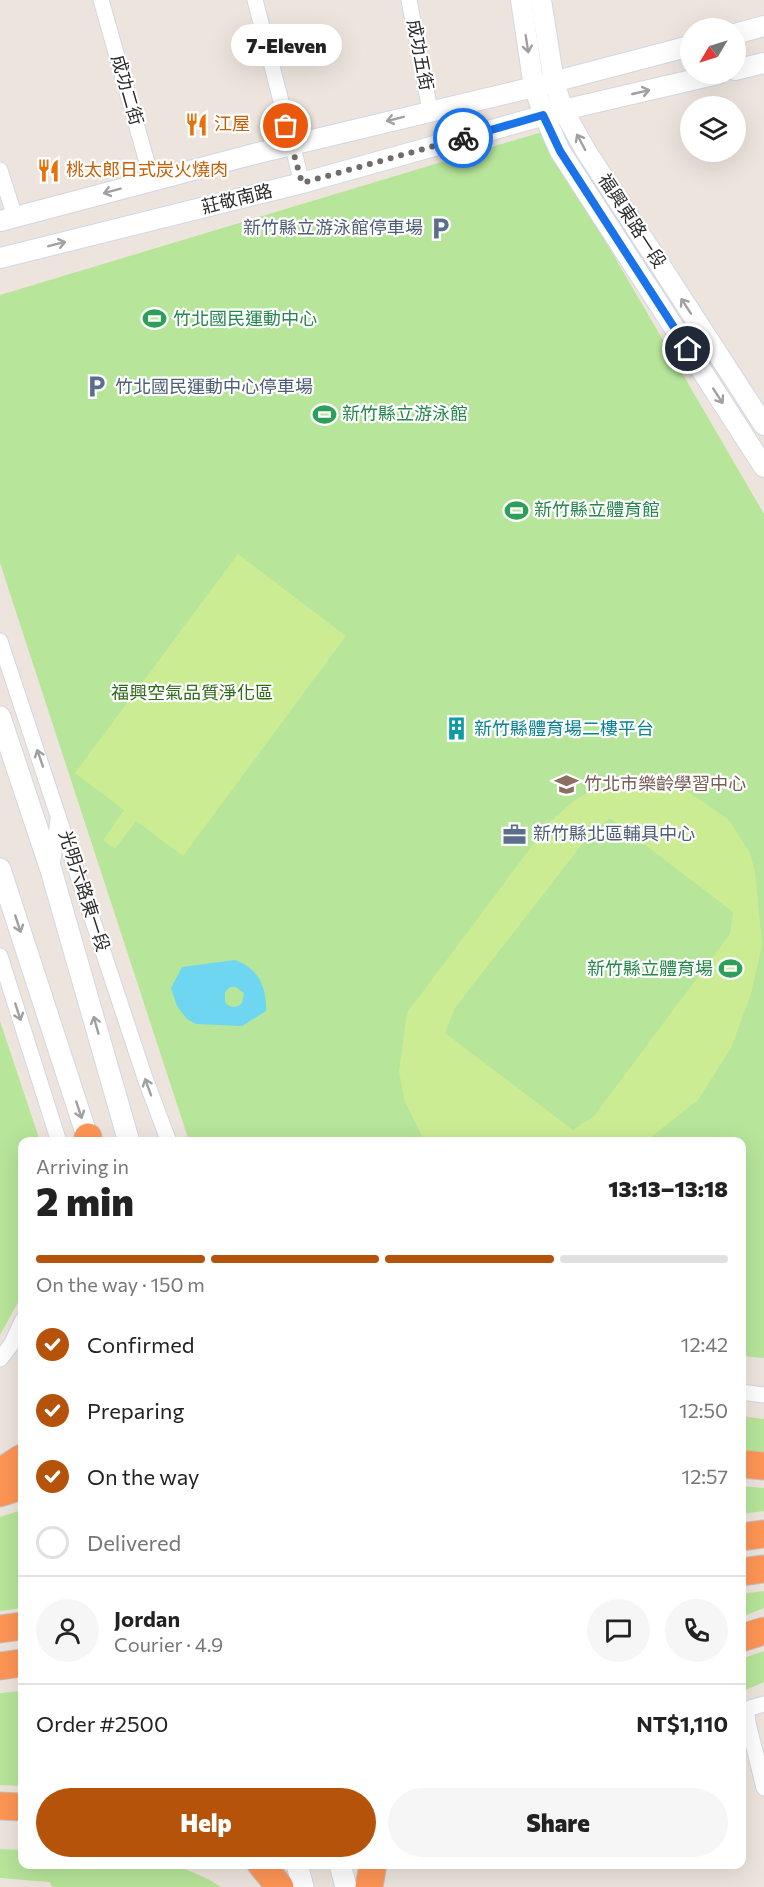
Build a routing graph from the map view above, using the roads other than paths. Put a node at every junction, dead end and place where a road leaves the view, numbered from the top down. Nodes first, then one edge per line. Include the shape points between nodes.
1 (101, 0) edge
2 (255, 0) edge
3 (409, 0) edge
4 (520, 0) edge
5 (542, 0) edge
6 (764, 26) edge
7 (746, 31) edge
8 (680, 49) edge
9 (764, 63) edge
10 (746, 67) edge
11 (554, 82) junction
12 (680, 83) edge
13 (534, 87) junction
14 (430, 110) junction
15 (563, 110) junction
16 (543, 115) junction
17 (291, 144) junction
18 (0, 170) edge
19 (152, 180) junction
20 (302, 183) junction
21 (7, 219) edge
22 (0, 258) edge
23 (764, 425) edge
24 (764, 467) edge
25 (0, 641) edge
26 (0, 717) edge
27 (58, 814) junction
28 (0, 869) edge
29 (51, 870) junction
30 (0, 956) edge
31 (57, 1137) edge
32 (87, 1137) edge
33 (128, 1137) edge
34 (167, 1137) edge
35 (18, 1330) edge
36 (0, 1359) edge
37 (746, 1393) edge
38 (764, 1395) edge
39 (18, 1461) edge
40 (746, 1464) edge
41 (764, 1466) edge
42 (0, 1472) edge
43 (18, 1487) edge
44 (0, 1493) edge
45 (764, 1534) edge
46 (746, 1537) edge
47 (764, 1569) edge
48 (746, 1571) edge
49 (18, 1627) edge
50 (0, 1629) edge
51 (764, 1631) edge
52 (746, 1636) edge
53 (18, 1664) edge
54 (0, 1666) edge
55 (757, 1706) edge
56 (764, 1788) edge
57 (0, 1806) edge
58 (18, 1807) edge
59 (265, 1869) edge
60 (298, 1869) edge
61 (341, 1869) edge
62 (372, 1869) edge
63 (280, 1887) edge
64 (303, 1887) edge
65 (346, 1887) edge
66 (369, 1887) edge

1 - 19 street, 成功二街
2 - 17 street
3 - 14 street, 成功五街
4 -> 13 street, 福興東路一段
5 - 11 street, 福興東路一段
6 - 7 street
8 - 11 street
9 - 10 street
11 - 13 street
11 - 15 street, 福興東路一段
15 -> 12 street, 莊敬南路
13 - 14 street
13 - 16 street, 福興東路一段
14 -> 17 street
15 - 16 street, 莊敬南路
23 -> 15 street, 福興東路一段
16 - 20 street, 莊敬南路
16 -> 24 street, 福興東路一段 via 560,151
17 - 19 street
17 - 20 street
18 - 21 street
19 -> 21 street
22 -> 20 street, 莊敬南路
27 -> 25 street, 光明六路東一段
26 - 29 main road, 光明六路東一段
27 - 29 street
34 -> 27 street, 光明六路東一段
28 -> 32 main road
33 -> 29 main road, 光明六路東一段
30 -> 31 street
35 - 36 street
37 - 38 street
39 - 42 highway
40 - 41 highway
43 - 44 highway
45 - 46 highway
47 - 48 highway
49 - 50 highway
51 - 52 highway
53 - 54 highway
55 - 56 street via 747,1713
57 - 58 highway
59 - 63 highway
60 - 64 main road
61 - 65 main road
62 - 66 highway

